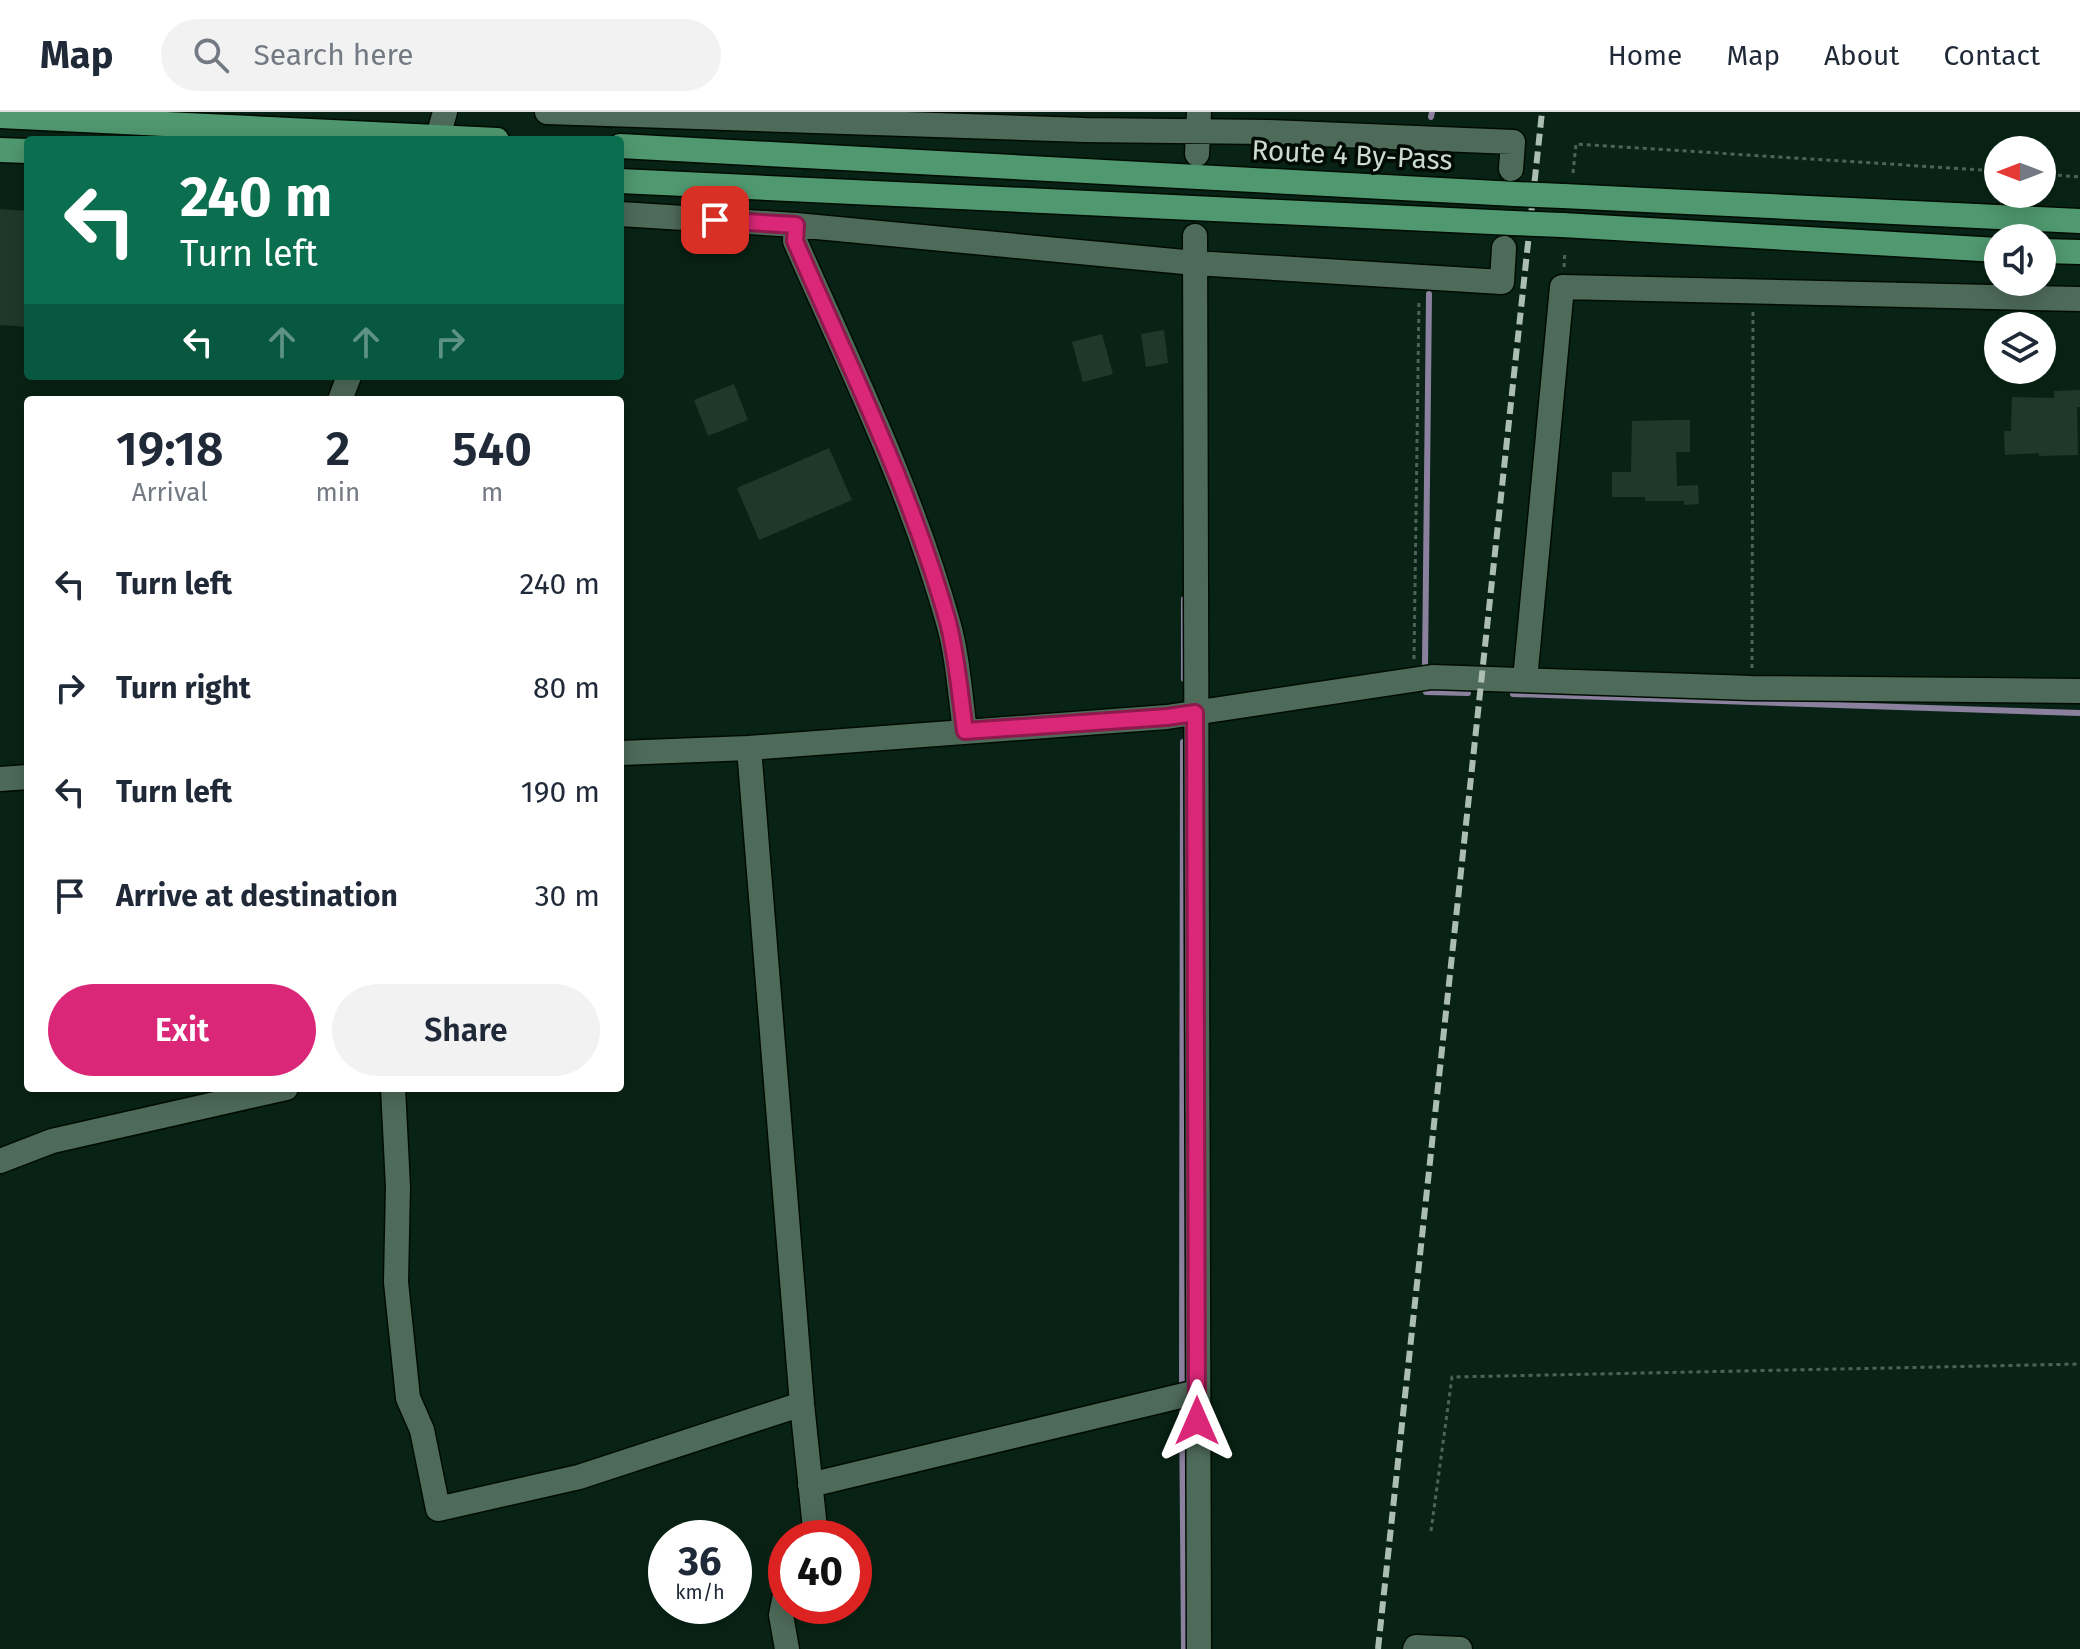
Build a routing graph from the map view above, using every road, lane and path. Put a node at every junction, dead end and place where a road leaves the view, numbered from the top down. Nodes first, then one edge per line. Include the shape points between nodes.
1 (445, 112) edge
2 (547, 112) edge
3 (10, 115) edge
4 (1198, 132) edge
5 (401, 136) edge
6 (439, 136) edge
7 (624, 146) edge
8 (0, 150) edge
9 (24, 151) edge
10 (1511, 169) dead end
11 (1984, 170) edge
12 (1573, 173) dead end
13 (2056, 175) edge
14 (2080, 177) edge
15 (624, 181) edge
16 (624, 214) edge
17 (2080, 221) edge
18 (796, 225) junction
19 (1195, 236) dead end
20 (1504, 248) dead end
21 (1984, 249) edge
22 (2056, 251) edge
23 (2080, 252) edge
24 (1195, 263) junction
25 (1419, 277) junction
26 (1753, 291) junction
27 (2080, 299) edge
28 (1413, 679) junction
29 (1525, 680) junction
30 (1751, 688) junction
31 (2080, 691) edge
32 (1195, 713) junction
33 (965, 731) junction
34 (749, 748) junction
35 (624, 753) edge
36 (24, 777) edge
37 (0, 779) edge
38 (268, 1092) edge
39 (393, 1092) edge
40 (0, 1161) edge
41 (2080, 1364) edge
42 (1197, 1392) junction
43 (802, 1404) junction
44 (810, 1485) junction
45 (814, 1520) edge
46 (1431, 1531) dead end
47 (783, 1624) edge
48 (787, 1649) edge
49 (1199, 1649) edge
50 (1415, 1649) edge
51 (1460, 1649) edge

1 - 6 street
2 - 4 street
3 - 5 highway
4 - 10 street via 1513,142
7 - 17 highway, Route 4 By-Pass, bridge
8 - 9 highway
11 - 12 path via 1576,144
13 - 14 path
15 - 21 highway, bridge
16 - 18 street
18 - 24 street
18 - 33 street via 795,241 892,461 927,557 949,625
19 - 24 street
20 - 25 street via 1502,282
22 - 23 highway
24 - 25 street
24 - 32 street
25 - 28 path
26 - 27 street
26 - 29 street via 1562,287
26 - 30 path
28 - 29 street
28 - 32 street
29 - 30 street
30 - 31 street
32 - 33 street
32 - 42 street
33 - 34 street
34 - 35 street
34 - 43 street
36 - 37 street
38 - 40 street via 52,1141
39 - 43 street via 396,1282 408,1398 422,1430 438,1509 579,1477
41 - 46 path via 1452,1377
42 - 44 street
42 - 49 street
43 - 44 street
44 - 45 street
47 - 48 street
50 - 51 street

